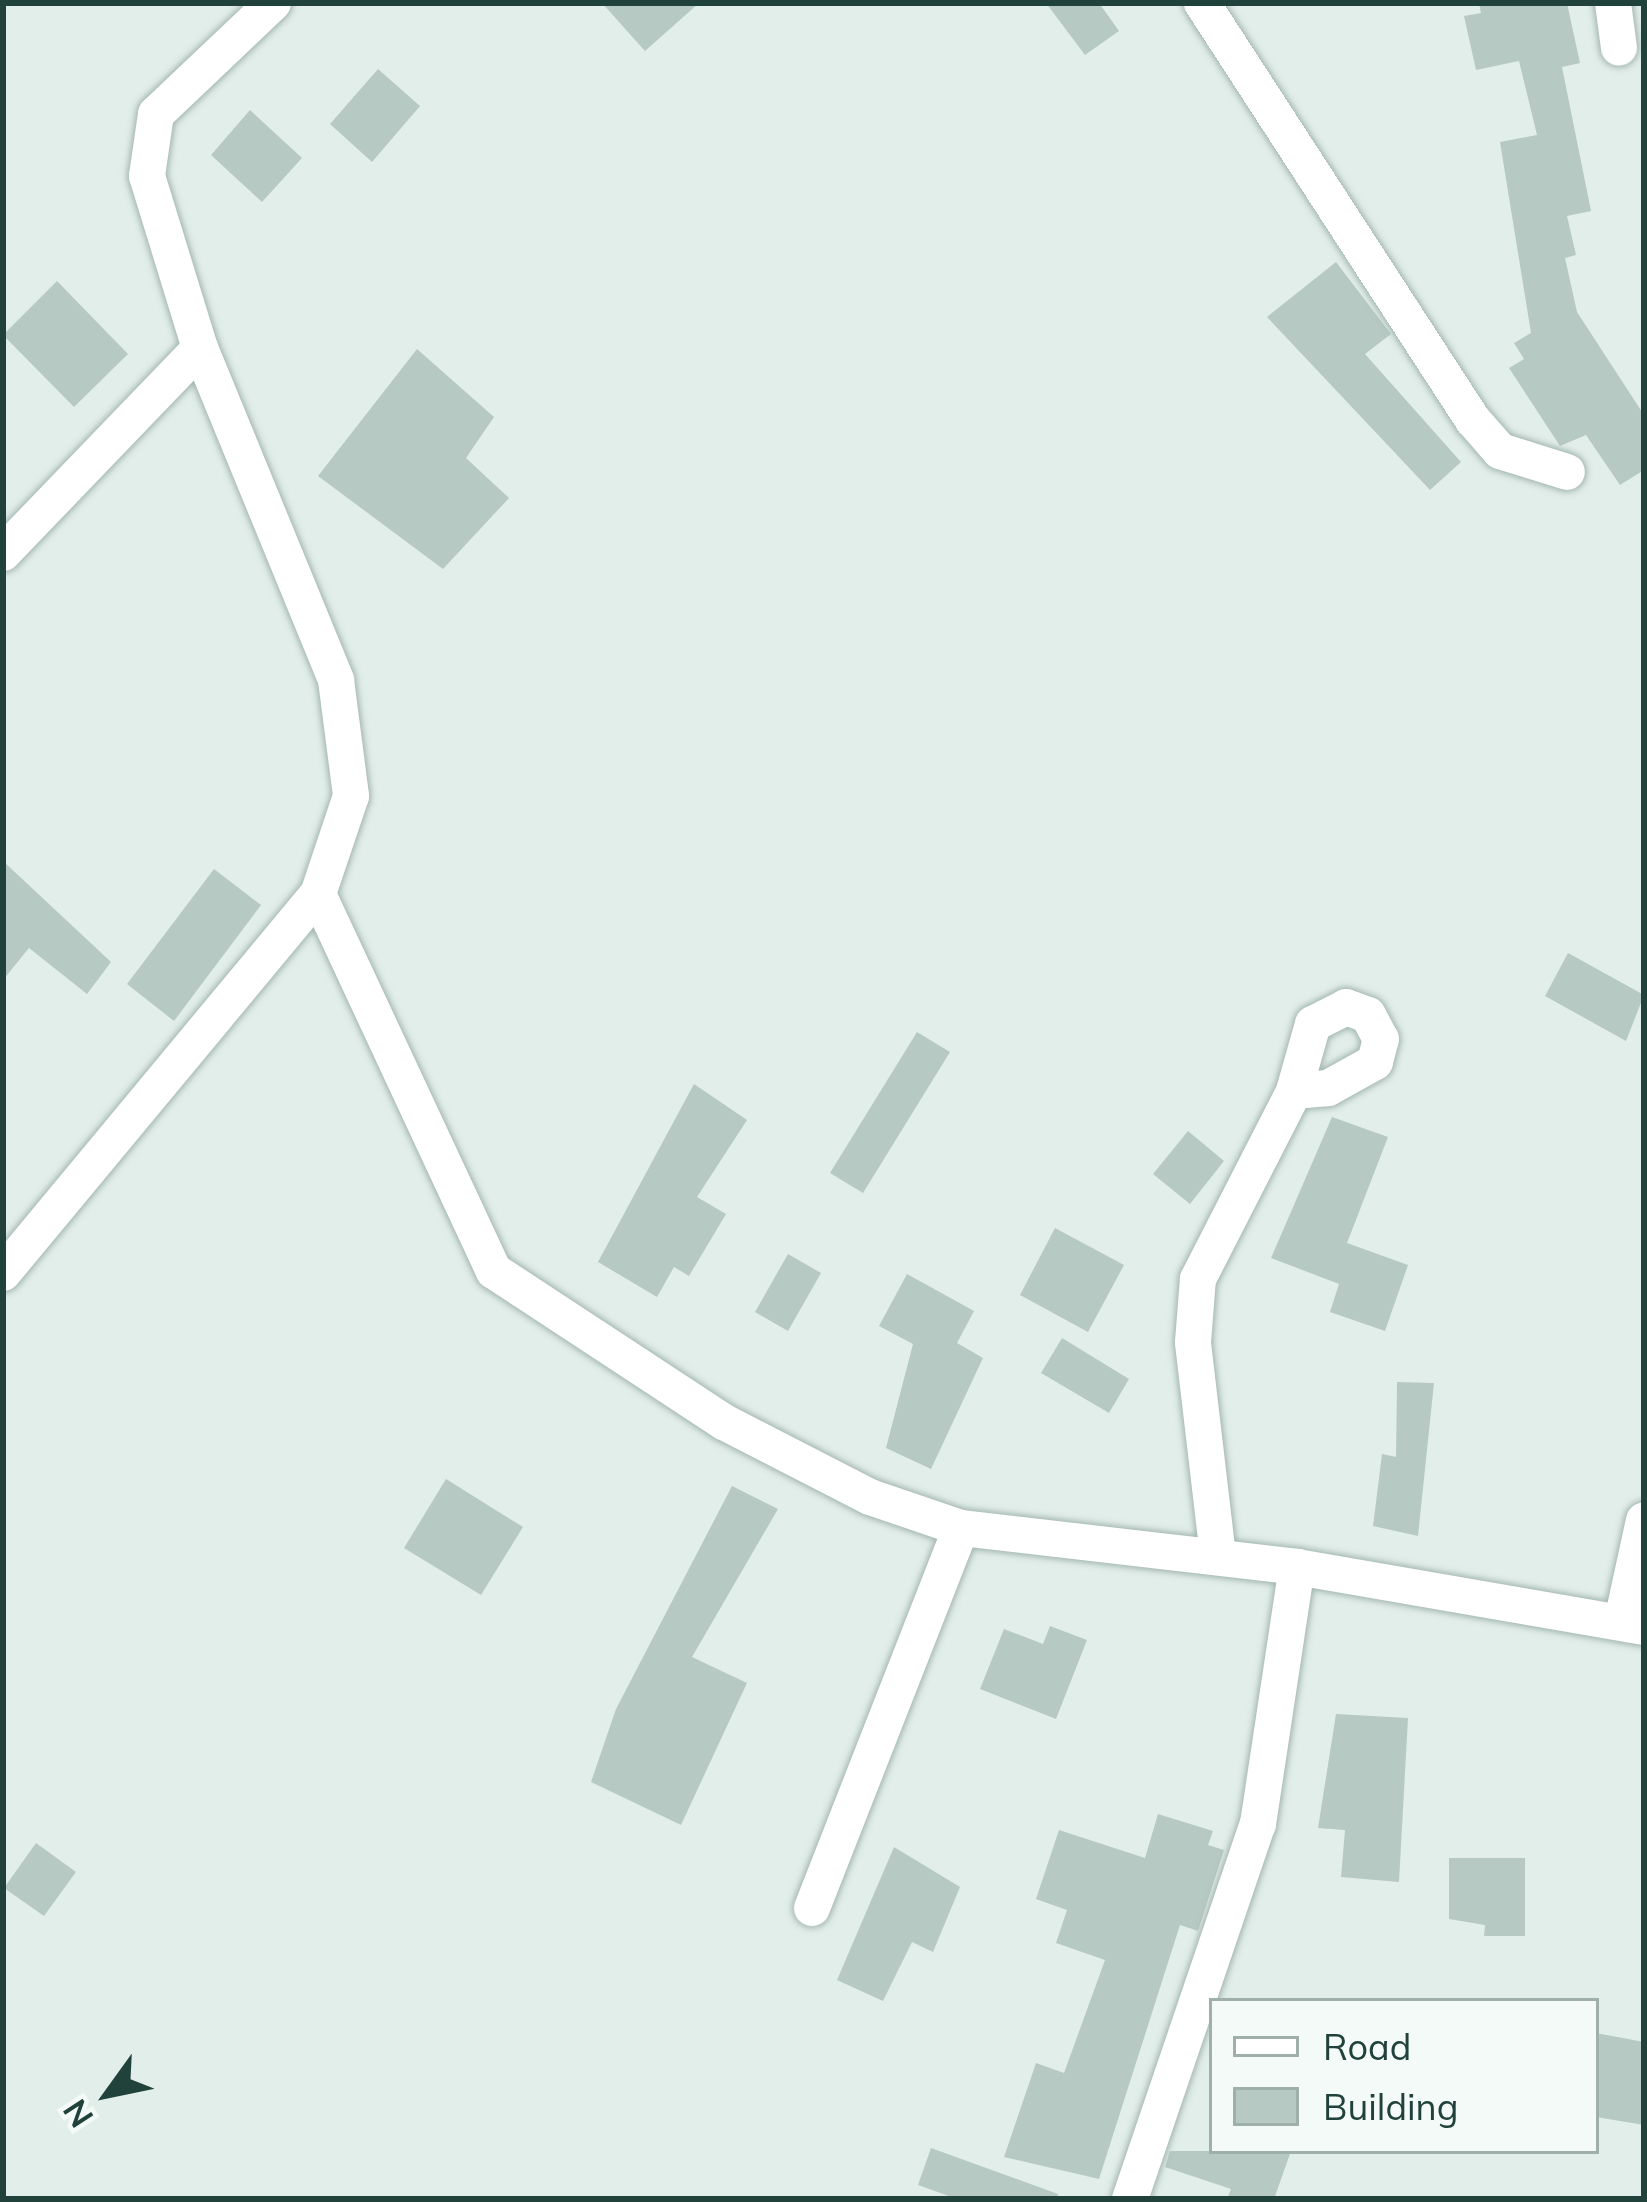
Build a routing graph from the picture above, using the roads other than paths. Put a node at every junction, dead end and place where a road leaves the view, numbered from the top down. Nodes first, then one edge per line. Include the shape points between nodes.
1 (273, 3) edge
2 (1202, 3) edge
3 (1612, 3) edge
4 (1619, 48) dead end
5 (200, 348) junction
6 (1567, 472) dead end
7 (3, 553) edge
8 (318, 894) junction
9 (1294, 1091) dead end
10 (3, 1273) edge
11 (1644, 1520) edge
12 (961, 1528) junction
13 (1218, 1556) junction
14 (1297, 1567) junction
15 (1633, 1624) edge
16 (812, 1908) dead end
17 (1130, 2199) edge

1 - 5 street via 156,114 147,176
2 - 6 street via 1473,420 1499,451
3 - 4 street
5 - 7 street
5 - 8 street via 336,680 351,796
8 - 10 street
8 - 12 street via 494,1271 724,1422 870,1497
9 - 13 street via 1198,1279 1193,1342
11 - 15 street
12 - 13 street
12 - 16 street
13 - 14 street
14 - 15 street
14 - 17 street via 1258,1824

